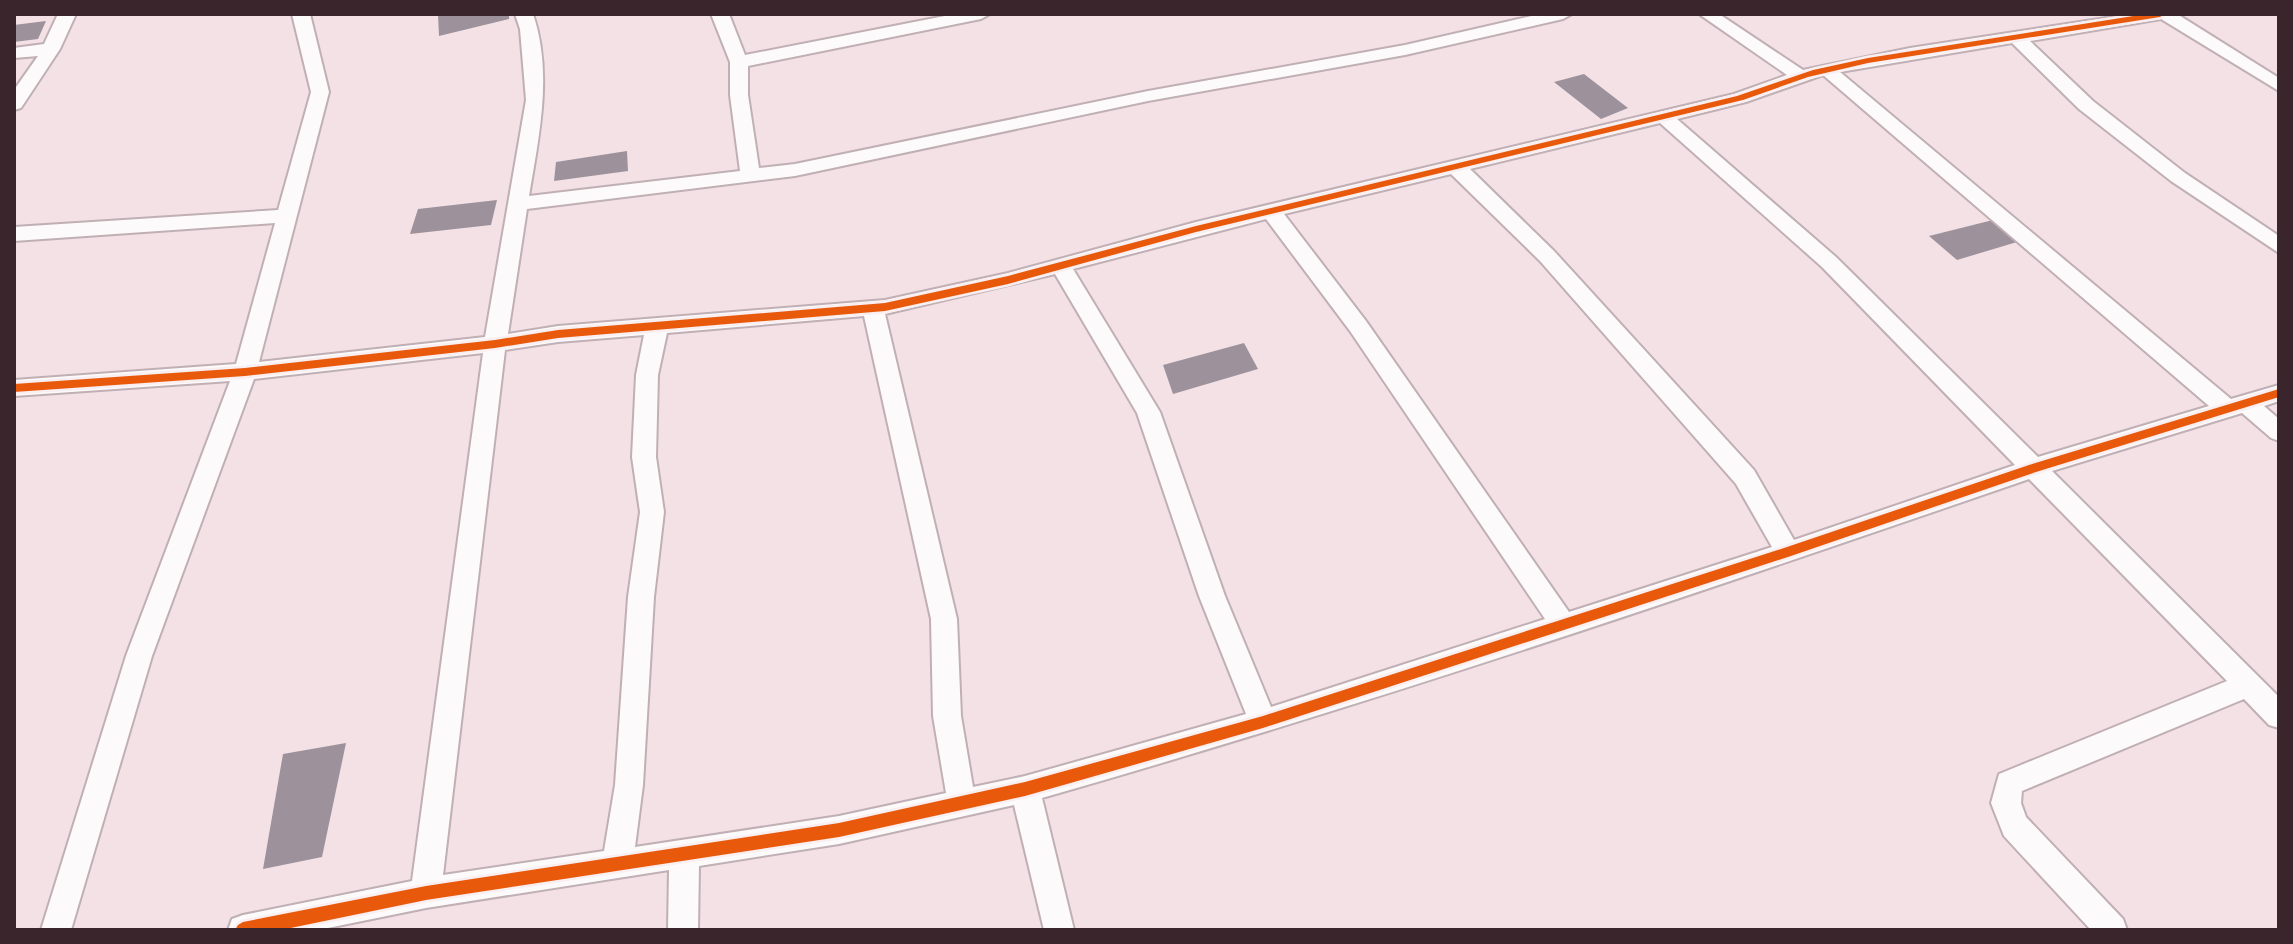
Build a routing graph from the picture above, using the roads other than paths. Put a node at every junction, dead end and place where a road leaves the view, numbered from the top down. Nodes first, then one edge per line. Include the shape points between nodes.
1 (67, 14) edge
2 (301, 14) edge
3 (524, 14) edge
4 (720, 14) edge
5 (981, 14) edge
6 (1563, 14) edge
7 (1708, 14) edge
8 (2038, 14) edge
9 (2162, 14) edge
10 (2064, 32) junction
11 (2016, 37) junction
12 (51, 49) junction
13 (14, 53) edge
14 (739, 62) junction
15 (1826, 69) junction
16 (1802, 77) junction
17 (2279, 86) edge
18 (14, 104) edge
19 (1663, 116) junction
20 (1456, 167) junction
21 (750, 175) junction
22 (516, 204) junction
23 (1271, 212) junction
24 (286, 216) junction
25 (14, 234) edge
26 (2279, 246) edge
27 (1061, 266) junction
28 (873, 308) junction
29 (657, 326) junction
30 (495, 344) junction
31 (245, 372) junction
32 (14, 388) edge
33 (2279, 393) edge
34 (2237, 406) junction
35 (2279, 432) edge
36 (2033, 468) junction
37 (1788, 552) junction
38 (1563, 625) junction
39 (2248, 685) junction
40 (2279, 716) edge
41 (1263, 722) junction
42 (1025, 789) junction
43 (962, 804) junction
44 (684, 855) junction
45 (617, 865) junction
46 (426, 893) junction
47 (362, 918) edge
48 (56, 930) edge
49 (243, 930) edge
50 (683, 930) edge
51 (1059, 930) edge
52 (2112, 930) edge

1 - 12 street
2 - 24 street via 320,92
3 - 22 street via 535,100
4 - 14 street
5 - 14 street
6 - 21 street via 1405,50
7 - 16 street
8 - 10 street
9 - 10 street
9 - 17 street
10 - 11 street
11 - 15 street
11 - 26 street via 2086,105
12 - 13 street
12 - 18 street
14 - 21 street
15 - 16 street
15 - 34 street
16 - 19 street
19 - 20 street
19 - 36 street via 1829,262
20 - 23 street
20 - 37 street via 1547,256 1745,477
21 - 22 street
22 - 30 street
23 - 27 street
23 - 38 street via 1376,351
24 - 25 street
24 - 31 street
27 - 28 street
27 - 41 street via 1148,412
28 - 29 street
28 - 43 street via 944,619 947,716
29 - 30 street
29 - 45 street via 647,375 644,457 652,512 629,785
30 - 31 street
30 - 46 street
31 - 32 street
31 - 48 street via 139,656
33 - 34 street
34 - 35 street
34 - 36 street
36 - 37 street
36 - 39 street
37 - 38 street
38 - 41 street
39 - 40 street
39 - 52 street via 2009,783 2006,803 2014,826
41 - 42 street
42 - 43 street
42 - 51 street
43 - 44 street
44 - 45 street
44 - 50 street
45 - 46 street
46 - 47 street
47 - 49 street

